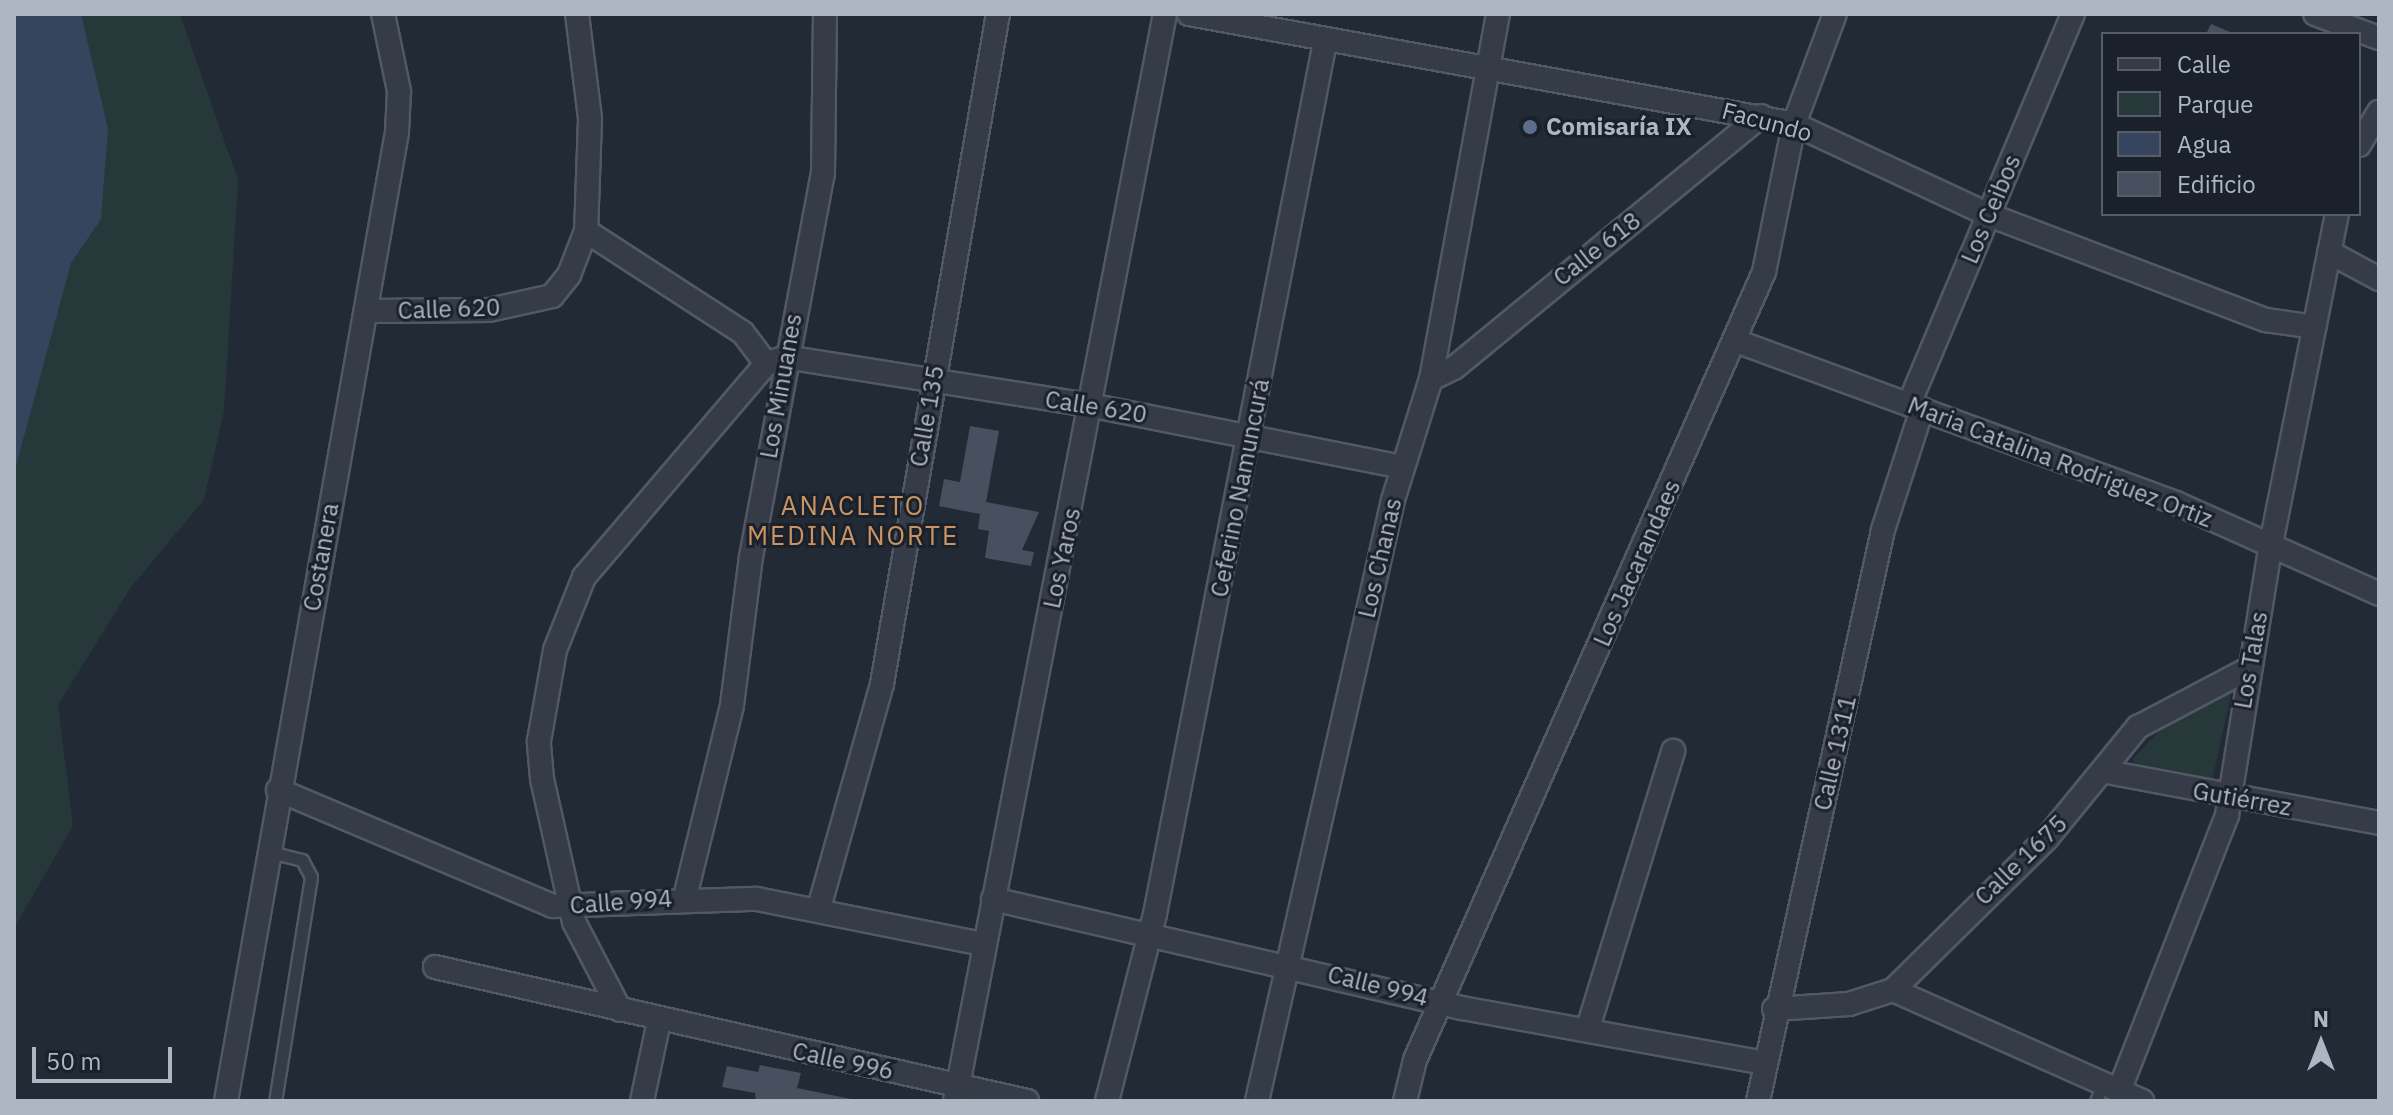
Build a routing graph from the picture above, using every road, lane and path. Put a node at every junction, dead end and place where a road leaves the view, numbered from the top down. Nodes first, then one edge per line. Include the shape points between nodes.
1 (383, 14) edge
2 (577, 14) edge
3 (825, 14) edge
4 (998, 14) edge
5 (1165, 14) edge
6 (1189, 14) edge
7 (1498, 14) edge
8 (1835, 14) edge
9 (2073, 14) edge
10 (2315, 14) edge
11 (2379, 38) edge
12 (1325, 42) junction
13 (1484, 67) junction
14 (2379, 112) edge
15 (1761, 116) junction
16 (1794, 124) junction
17 (2361, 142) edge
18 (1989, 215) junction
19 (2337, 216) edge
20 (586, 231) junction
21 (2329, 252) junction
22 (2379, 279) edge
23 (366, 311) junction
24 (2315, 327) junction
25 (1736, 341) junction
26 (776, 360) junction
27 (1431, 379) junction
28 (932, 383) junction
29 (1094, 406) junction
30 (1915, 406) junction
31 (1252, 434) junction
32 (1403, 467) junction
33 (2270, 549) junction
34 (2379, 594) edge
35 (2250, 668) junction
36 (1673, 751) dead end
37 (2107, 772) junction
38 (278, 790) junction
39 (2231, 797) junction
40 (2379, 823) edge
41 (267, 851) junction
42 (685, 897) junction
43 (993, 899) junction
44 (569, 907) junction
45 (819, 908) junction
46 (1150, 933) junction
47 (983, 944) junction
48 (1287, 964) junction
49 (435, 967) dead end
50 (1893, 990) junction
51 (1441, 1002) junction
52 (1774, 1009) junction
53 (620, 1010) junction
54 (659, 1021) junction
55 (1588, 1028) junction
56 (1764, 1063) junction
57 (2106, 1092) edge
58 (956, 1094) edge
59 (226, 1101) edge
60 (275, 1101) edge
61 (642, 1101) edge
62 (1027, 1101) edge
63 (1107, 1101) edge
64 (1257, 1101) edge
65 (1405, 1101) edge
66 (1758, 1101) edge
67 (2142, 1101) edge

1 - 23 street, Costanera via 400,112
2 - 20 street, Calle 620 via 590,119
3 - 26 street, Los Minuanes via 826,154
4 - 28 street, Calle 135
5 - 29 street, Los Yaros
6 - 12 street, Facundo
7 - 13 street, Los Chanas
8 - 16 street, Los Jacarandaes
9 - 18 street, Los Ceibos
10 - 11 street
12 - 13 street, Facundo
12 - 31 street, Ceferino Namuncurá
13 - 15 street, Facundo
13 - 27 street, Los Chanas
14 - 17 street
15 - 16 street, Facundo
15 - 27 street, Calle 618 via 1454,368
16 - 18 street, Facundo
16 - 25 street, Los Jacarandaes via 1770,254
18 - 24 street, Facundo via 2266,320
18 - 30 street, Los Ceibos
19 - 21 street, Los Talas
20 - 23 street, Calle 620 via 569,275 538,301 489,310
20 - 26 street
21 - 22 street
21 - 24 street, Los Talas
23 - 38 street, Costanera
24 - 33 street, Los Talas
25 - 30 street, Maria Catalina Rodriguez Ortiz
25 - 51 street, Los Jacarandaes
26 - 28 street, Calle 620
26 - 42 street, Los Minuanes via 732,705
26 - 44 street via 666,473 584,577 562,620 538,758
27 - 32 street, Los Chanas
28 - 29 street, Calle 620
28 - 45 street, Calle 135 via 882,684
29 - 31 street, Calle 620
29 - 43 street, Los Yaros
30 - 33 street, Maria Catalina Rodriguez Ortiz via 2176,503
30 - 52 street, Calle 1311
31 - 32 street, Calle 620
31 - 46 street, Ceferino Namuncurá
32 - 48 street, Los Chanas
33 - 34 street, Maria Catalina Rodriguez Ortiz
33 - 35 street, Los Talas
35 - 37 street, Calle 1675 via 2152,716
35 - 39 street, Los Talas
36 - 55 street
37 - 39 street, Gutiérrez
37 - 50 street, Calle 1675
38 - 41 street, Costanera
38 - 44 street, Calle 994 via 524,897
39 - 40 street, Gutiérrez
39 - 57 street, Los Talas
41 - 59 street, Costanera
41 - 60 lane via 302,860 311,877
42 - 44 street, Calle 994
42 - 45 street, Calle 994
43 - 46 street, Calle 994
43 - 47 street, Los Yaros
44 - 53 street
45 - 47 street, Calle 994
46 - 48 street, Calle 994
46 - 63 street, Ceferino Namuncurá
47 - 58 street, Los Yaros
48 - 51 street, Calle 994
48 - 64 street, Los Chanas
49 - 53 street, Calle 996
50 - 52 street, Calle 1675 via 1849,1004
50 - 57 street
51 - 55 street, Calle 994
51 - 65 street, Los Jacarandaes
52 - 56 street, Calle 1311
53 - 54 street, Calle 996
54 - 58 street, Calle 996
54 - 61 street
55 - 56 street, Calle 994
56 - 66 street, Calle 1311
57 - 67 street
58 - 62 street, Calle 996

